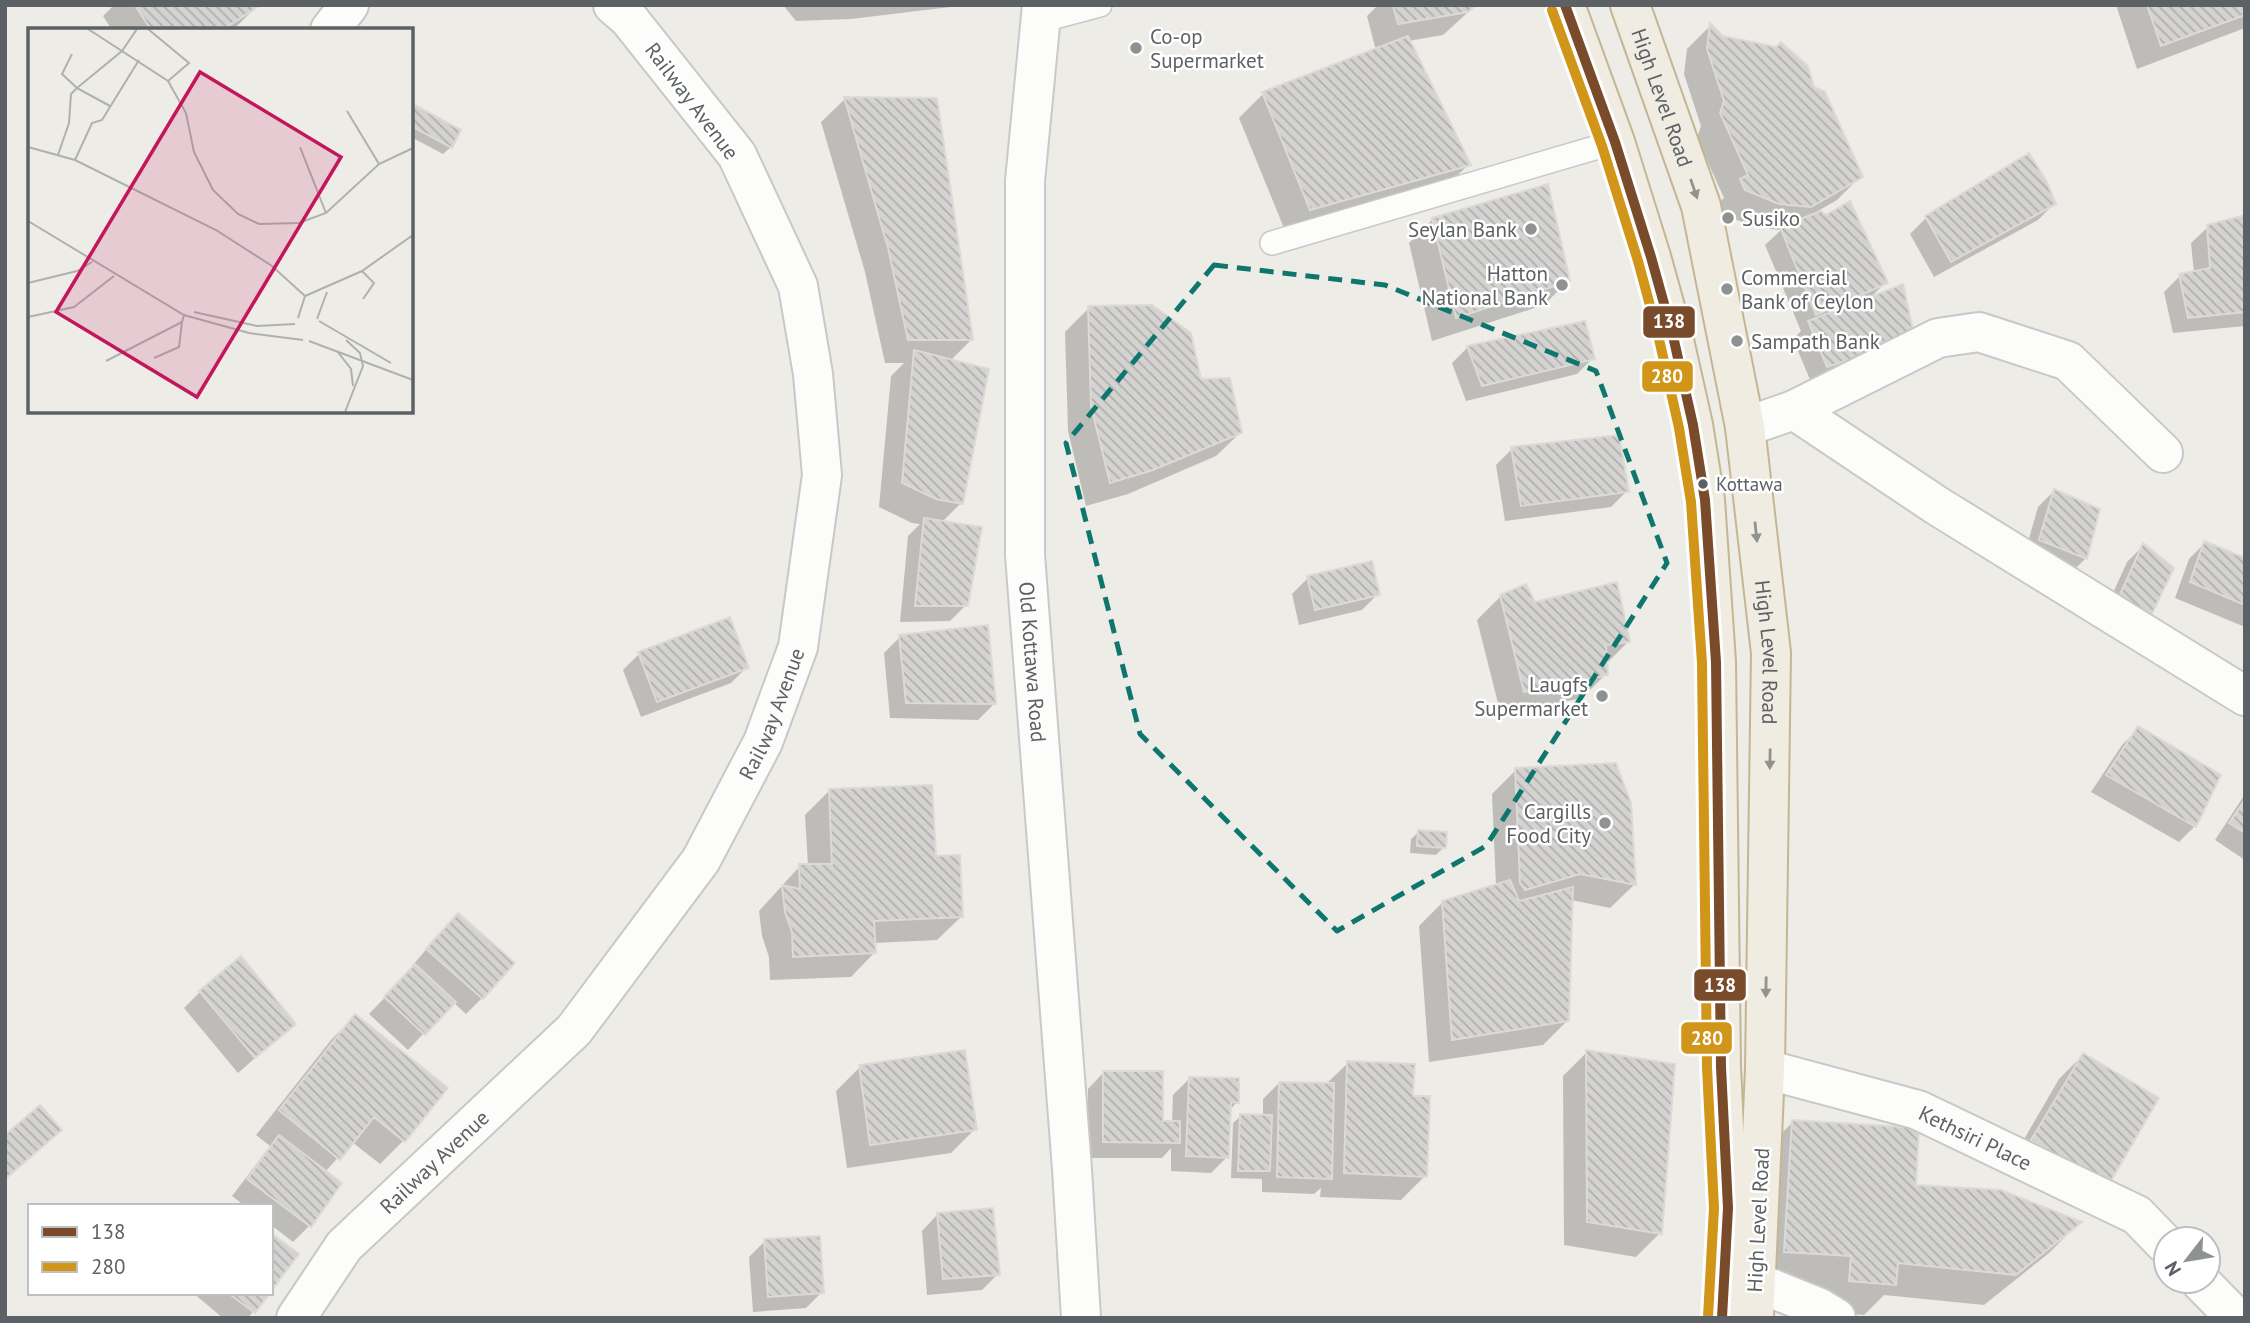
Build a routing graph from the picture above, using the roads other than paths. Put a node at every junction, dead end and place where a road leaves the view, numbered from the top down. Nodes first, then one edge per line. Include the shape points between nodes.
1 (349, 5) edge
2 (612, 5) edge
3 (1100, 5) edge
4 (1565, 5) edge
5 (1630, 5) edge
6 (1041, 13) edge
7 (332, 28) edge
8 (1615, 142) junction
9 (1272, 243) dead end
10 (1794, 410) junction
11 (1745, 427) junction
12 (2163, 453) dead end
13 (2245, 696) edge
14 (1765, 1069) junction
15 (2152, 1231) edge
16 (2214, 1295) edge
17 (1755, 1300) edge
18 (296, 1318) edge
19 (1081, 1318) edge
20 (1722, 1318) edge
21 (1836, 1318) edge
22 (2236, 1318) edge

1 - 7 street
2 - 18 street, Railway Avenue via 629,19 737,155 798,286 813,374 822,475 798,647 763,742 701,860 574,1030 344,1246
3 - 6 lane
4 - 8 highway, High Level Road
5 -> 11 highway, High Level Road via 1701,206
6 - 19 street, Old Kottawa Road via 1025,181 1025,555
8 - 9 lane
8 - 20 highway, High Level Road via 1673,336 1705,499 1716,662 1721,1066 1728,1209
10 - 11 street
10 - 12 street via 1938,338 1979,332 2068,361
10 - 13 street via 1936,505
11 -> 14 highway, High Level Road via 1771,653
14 - 15 street, Kethsiri Place via 1918,1110 2137,1215
14 - 17 highway, High Level Road
16 - 22 street
17 - 21 street via 1818,1307

